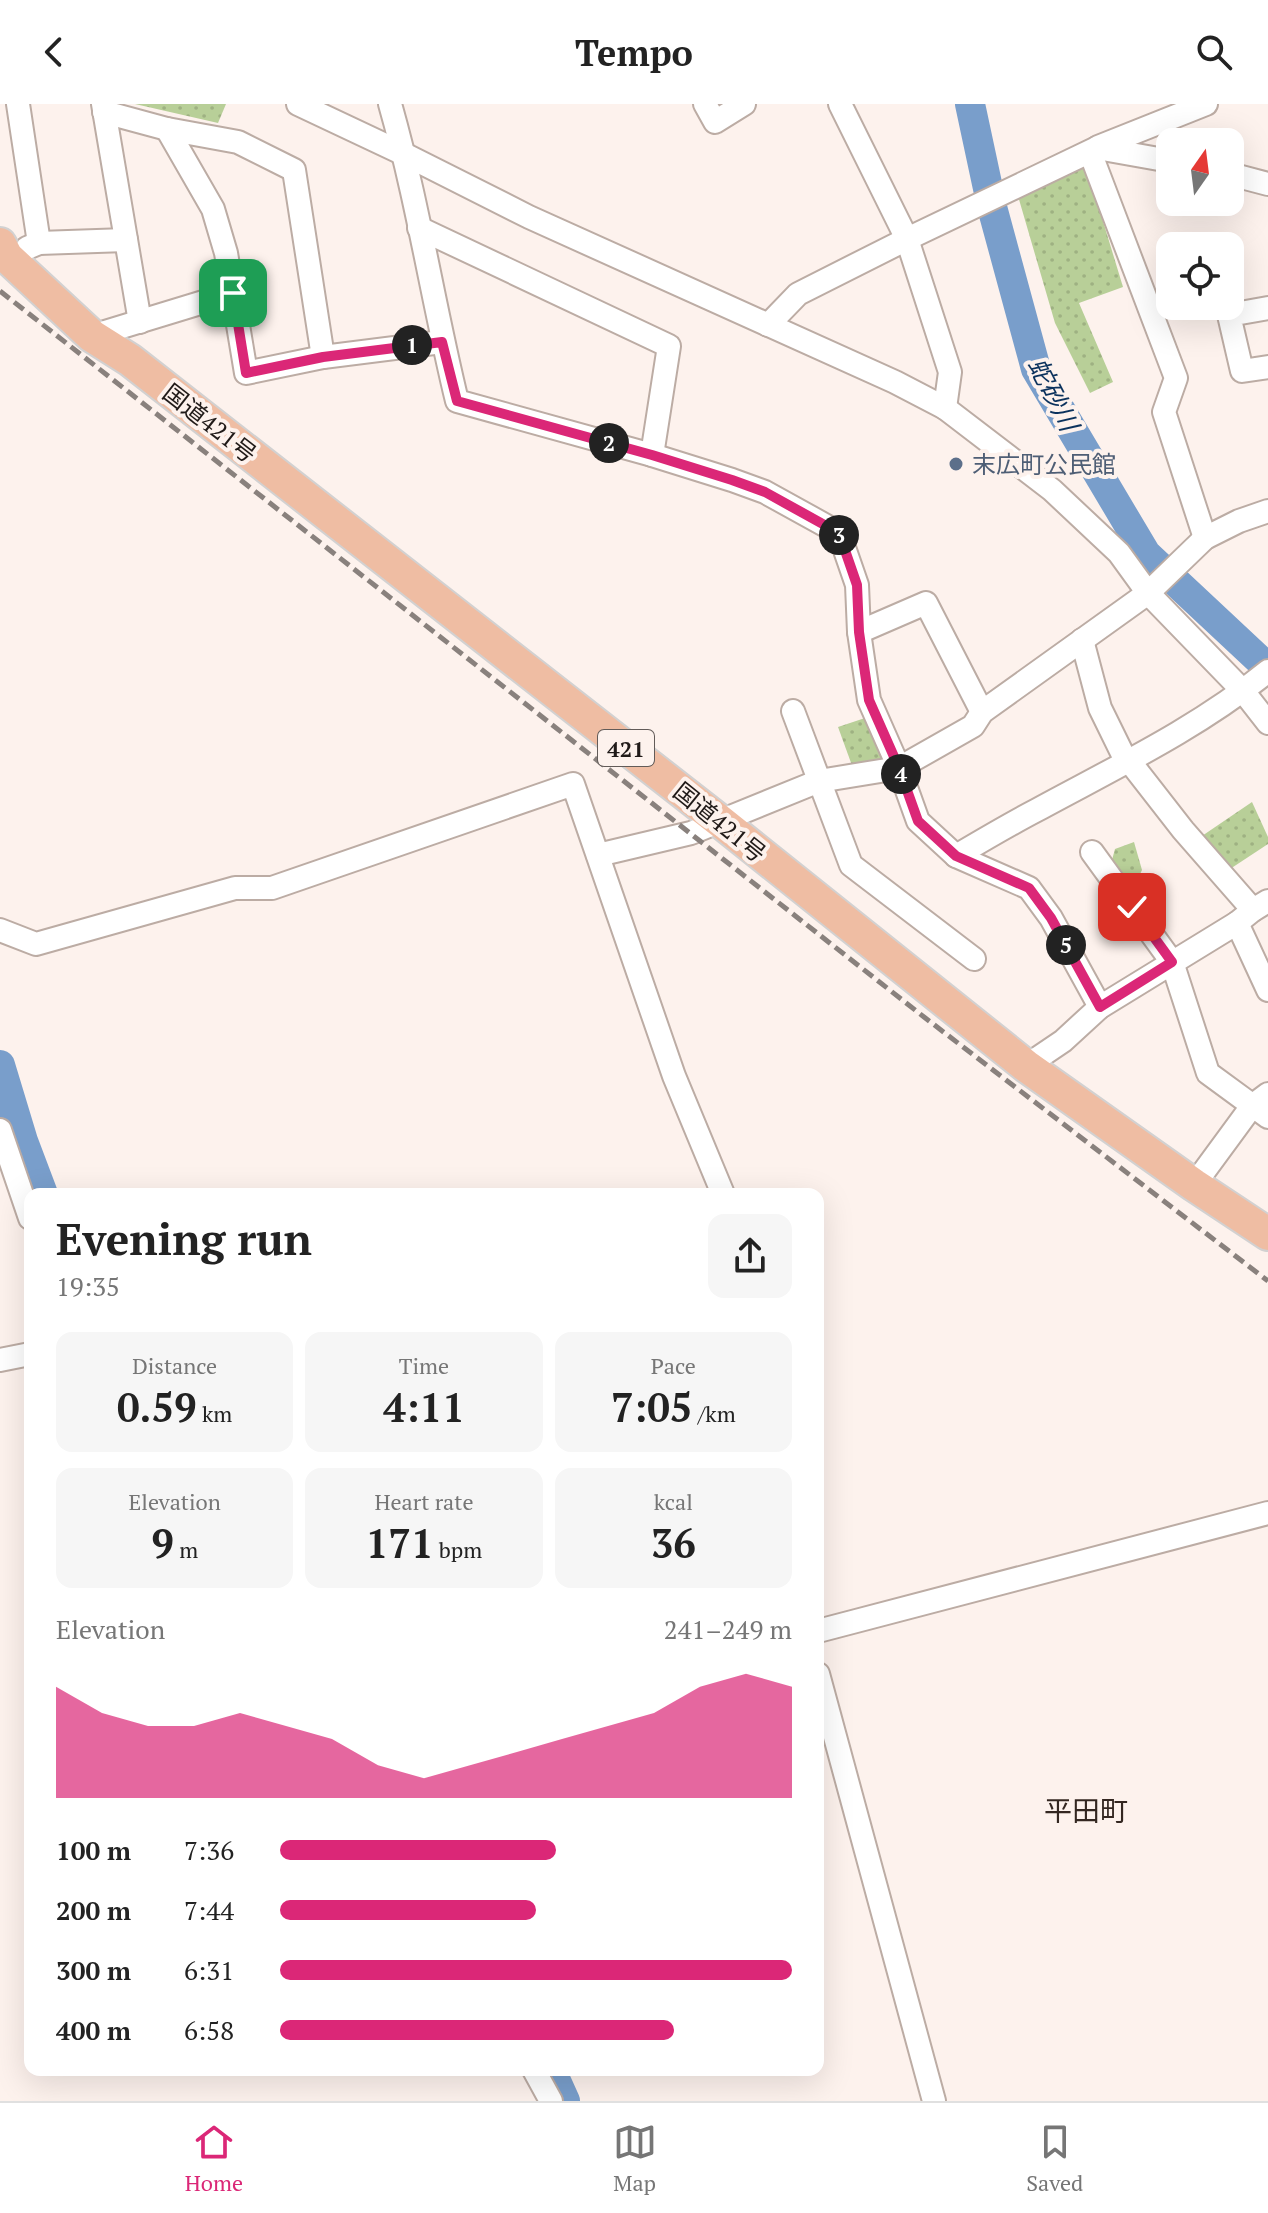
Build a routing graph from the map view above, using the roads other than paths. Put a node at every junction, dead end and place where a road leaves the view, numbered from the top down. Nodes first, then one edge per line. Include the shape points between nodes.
1 (18, 104) edge
2 (298, 104) edge
3 (390, 104) edge
4 (705, 104) edge
5 (744, 104) edge
6 (840, 104) edge
7 (1206, 104) edge
8 (104, 108) edge
9 (167, 129) junction
10 (1093, 150) junction
11 (404, 154) junction
12 (1156, 159) edge
13 (1244, 178) edge
14 (1268, 184) edge
15 (419, 228) junction
16 (907, 239) junction
17 (126, 240) junction
18 (39, 243) junction
19 (4, 250) edge
20 (233, 293) junction
21 (1268, 308) edge
22 (140, 322) junction
23 (768, 325) junction
24 (92, 336) junction
25 (442, 342) junction
26 (323, 357) junction
27 (1268, 367) edge
28 (945, 408) junction
29 (652, 455) junction
30 (1268, 511) edge
31 (1205, 538) junction
32 (1148, 593) junction
33 (859, 632) junction
34 (1082, 640) junction
35 (1268, 671) edge
36 (1243, 691) junction
37 (793, 711) dead end
38 (982, 712) junction
39 (1268, 723) edge
40 (1129, 762) junction
41 (899, 768) junction
42 (819, 781) junction
43 (721, 822) junction
44 (1092, 852) dead end
45 (598, 855) junction
46 (956, 856) junction
47 (1253, 911) edge
48 (0, 930) edge
49 (974, 959) dead end
50 (1172, 962) junction
51 (1268, 990) edge
52 (1100, 1007) junction
53 (1026, 1066) junction
54 (1263, 1106) edge
55 (0, 1130) edge
56 (1194, 1185) junction
57 (721, 1188) edge
58 (24, 1200) edge
59 (1268, 1234) edge
60 (24, 1355) edge
61 (0, 1360) edge
62 (1268, 1513) edge
63 (824, 1629) edge
64 (824, 1696) edge
65 (537, 2076) edge
66 (551, 2101) edge
67 (934, 2101) edge

1 - 18 street
2 - 11 street
3 - 11 street
4 - 5 street via 715,122
6 - 16 street
7 - 10 street
8 - 9 street
8 - 17 street
9 - 20 street via 213,209
9 - 26 street via 238,142 294,170
10 - 12 street
10 - 16 street
10 - 31 street via 1176,378 1164,412
11 - 15 street
11 - 23 street
13 - 14 street
15 - 25 street
15 - 29 street via 669,346
16 - 23 street via 798,294
16 - 28 street via 950,372
17 - 18 street
17 - 22 street
18 - 19 street
19 - 24 highway, 国道421号 / 421
20 - 22 street
20 - 26 street via 246,373
21 - 27 street via 1229,315 1242,371
22 - 24 street
23 - 28 street
24 - 43 highway, 国道421号 / 421 via 130,360
25 - 26 street
25 - 29 street via 457,401
28 - 32 street via 1052,490 1119,553
29 - 33 street via 765,492 839,533 857,585
30 - 31 street
31 - 32 street
32 - 34 street
32 - 36 street
33 - 38 street via 926,603
33 - 41 street via 869,700
34 - 38 street
34 - 40 street via 1100,708
35 - 36 street
36 - 39 street
36 - 40 street
37 - 42 street
38 - 41 street via 973,726
40 - 46 street
40 - 47 street
41 - 42 street
41 - 46 street via 918,821
42 - 43 street
42 - 49 street via 851,865
43 - 45 street
43 - 53 highway, 国道421号 / 421
44 - 50 street
45 - 48 street via 573,784 272,888 235,888 36,944
45 - 57 street via 674,1076
46 - 52 street via 1029,888
47 - 50 street
47 - 51 street
50 - 52 street
50 - 54 street via 1208,1073
52 - 53 street
53 - 56 highway, 国道421号 / 421
54 - 56 street
55 - 58 street
56 - 59 highway, 国道421号 / 421
60 - 61 street
62 - 63 street
64 - 67 street
65 - 66 street

